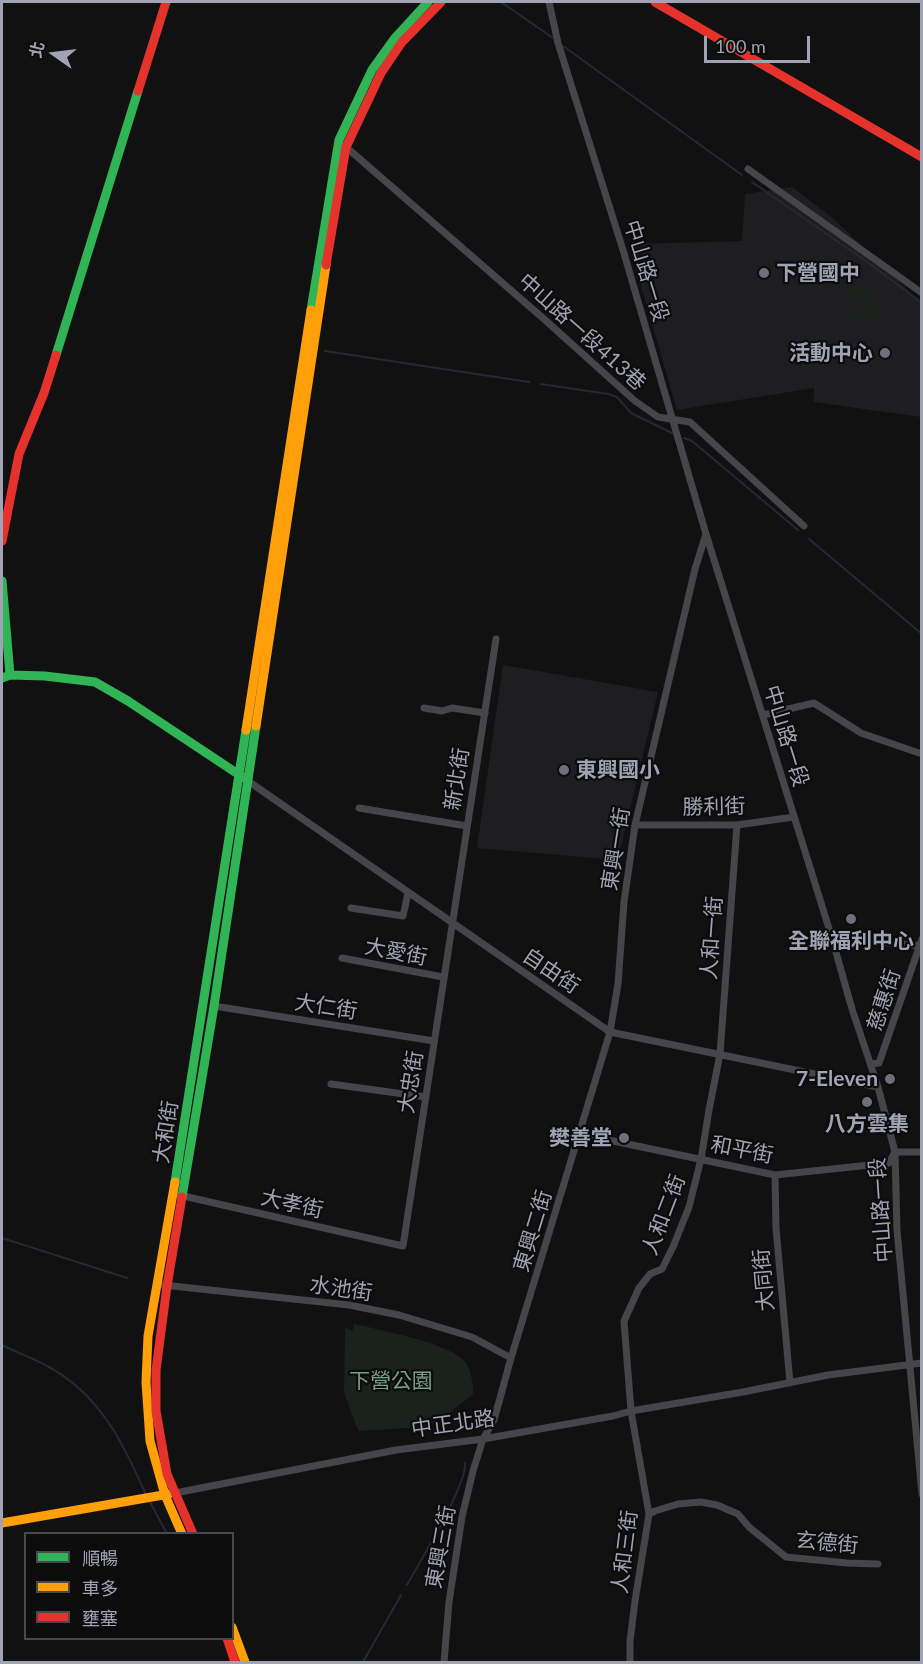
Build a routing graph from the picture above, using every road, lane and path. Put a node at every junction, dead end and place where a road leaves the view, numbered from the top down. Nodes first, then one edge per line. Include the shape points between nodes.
1 (166, 2) edge
2 (429, 2) edge
3 (441, 2) edge
4 (549, 2) edge
5 (655, 2) edge
6 (346, 147) junction
7 (921, 157) edge
8 (748, 169) dead end
9 (921, 293) edge
10 (673, 419) junction
11 (804, 526) dead end
12 (706, 534) junction
13 (2, 541) edge
14 (2, 581) edge
15 (496, 639) dead end
16 (6, 676) edge
17 (424, 708) dead end
18 (485, 713) junction
19 (763, 715) junction
20 (921, 754) edge
21 (244, 778) junction
22 (359, 808) dead end
23 (795, 817) junction
24 (635, 825) junction
25 (737, 825) junction
26 (467, 826) junction
27 (408, 893) junction
28 (351, 908) dead end
29 (451, 923) junction
30 (832, 938) junction
31 (921, 943) edge
32 (342, 958) dead end
33 (443, 977) junction
34 (213, 1006) junction
35 (610, 1032) junction
36 (434, 1041) junction
37 (720, 1054) junction
38 (871, 1064) junction
39 (331, 1084) dead end
40 (878, 1087) junction
41 (426, 1097) junction
42 (580, 1134) junction
43 (895, 1152) junction
44 (921, 1152) edge
45 (701, 1159) junction
46 (775, 1175) junction
47 (178, 1195) junction
48 (403, 1246) joint
49 (162, 1284) junction
50 (511, 1358) junction
51 (921, 1363) edge
52 (909, 1364) junction
53 (790, 1383) junction
54 (631, 1411) junction
55 (483, 1439) junction
56 (920, 1440) edge
57 (170, 1494) junction
58 (921, 1494) edge
59 (649, 1514) junction
60 (2, 1523) edge
61 (182, 1532) edge
62 (192, 1532) edge
63 (878, 1564) dead end
64 (234, 1632) edge
65 (228, 1640) edge
66 (235, 1662) edge
67 (245, 1662) edge
68 (444, 1662) edge
69 (630, 1662) edge

1 - 13 main road via 44,393 19,454
2 - 21 main road via 372,70 339,140
3 - 6 main road via 402,42 381,73
4 - 10 street, 中山路一段 via 558,43
5 - 7 main road
6 - 10 street, 中山路一段413巷 via 635,401 658,417
6 - 21 main road
8 - 9 street
10 - 11 street, 中山路一段413巷 via 690,422
10 - 12 street, 中山路一段
12 - 19 street, 中山路一段
12 - 24 street, 東興一街 via 694,569
14 - 16 main road
15 - 18 street, 新北街
16 - 21 main road via 95,682
17 - 18 street
18 - 26 street, 新北街
19 - 20 street via 814,703 861,733
19 - 23 street, 中山路一段
21 - 27 street, 自由街
21 - 34 main road, 大和街
21 - 47 main road, 大和街
22 - 26 street
23 - 25 street, 勝利街
23 - 30 street, 中山路一段
24 - 25 street, 勝利街
24 - 35 street, 東興一街
25 - 37 street, 人和一街
26 - 29 street, 新北街
27 - 28 street via 402,916
27 - 29 street, 自由街
29 - 33 street, 大忠街
29 - 35 street, 自由街
30 - 31 street
30 - 38 street, 中山路一段
31 - 38 street, 慈惠街 via 879,1063
32 - 33 street, 大愛街
33 - 36 street, 大忠街
34 - 36 street, 大仁街
34 - 47 main road, 大和街
35 - 37 street, 自由街
35 - 42 street, 東興二街
36 - 41 street, 大忠街
37 - 40 street, 自由街
37 - 45 street, 人和二街
38 - 40 street, 中山路一段
39 - 41 street
40 - 43 street, 中山路一段
41 - 48 street, 大忠街
42 - 45 street, 和平街
42 - 50 street, 東興二街
43 - 44 street
43 - 46 street, 和平街 via 889,1163
43 - 52 street, 中山路一段 via 897,1230
45 - 46 street, 和平街
45 - 54 street, 人和二街 via 689,1207 673,1247 662,1269 650,1274 639,1288 624,1321
46 - 53 street, 大同街
47 - 48 street, 大孝街
47 - 49 main road, 大和街
49 - 50 street, 水池街 via 350,1305 399,1315 472,1336
49 - 57 main road, 大和街 via 148,1336 146,1382 150,1441
50 - 55 street, 東興二街 via 494,1420
51 - 52 street, 中正北路
52 - 53 street, 中正北路
52 - 56 street, 中山路一段
53 - 54 street, 中正北路
54 - 55 street, 中正北路
54 - 59 street, 人和三街
55 - 57 street, 中正北路 via 396,1450
55 - 68 street, 東興三街 via 462,1517
56 - 58 street, 中山路一段
57 - 60 main road, 中正北路
57 - 61 main road
57 - 62 main road
59 - 63 street, 玄德街 via 678,1504 717,1505 738,1514 786,1557
59 - 69 street, 人和三街
64 - 67 main road
65 - 66 main road

